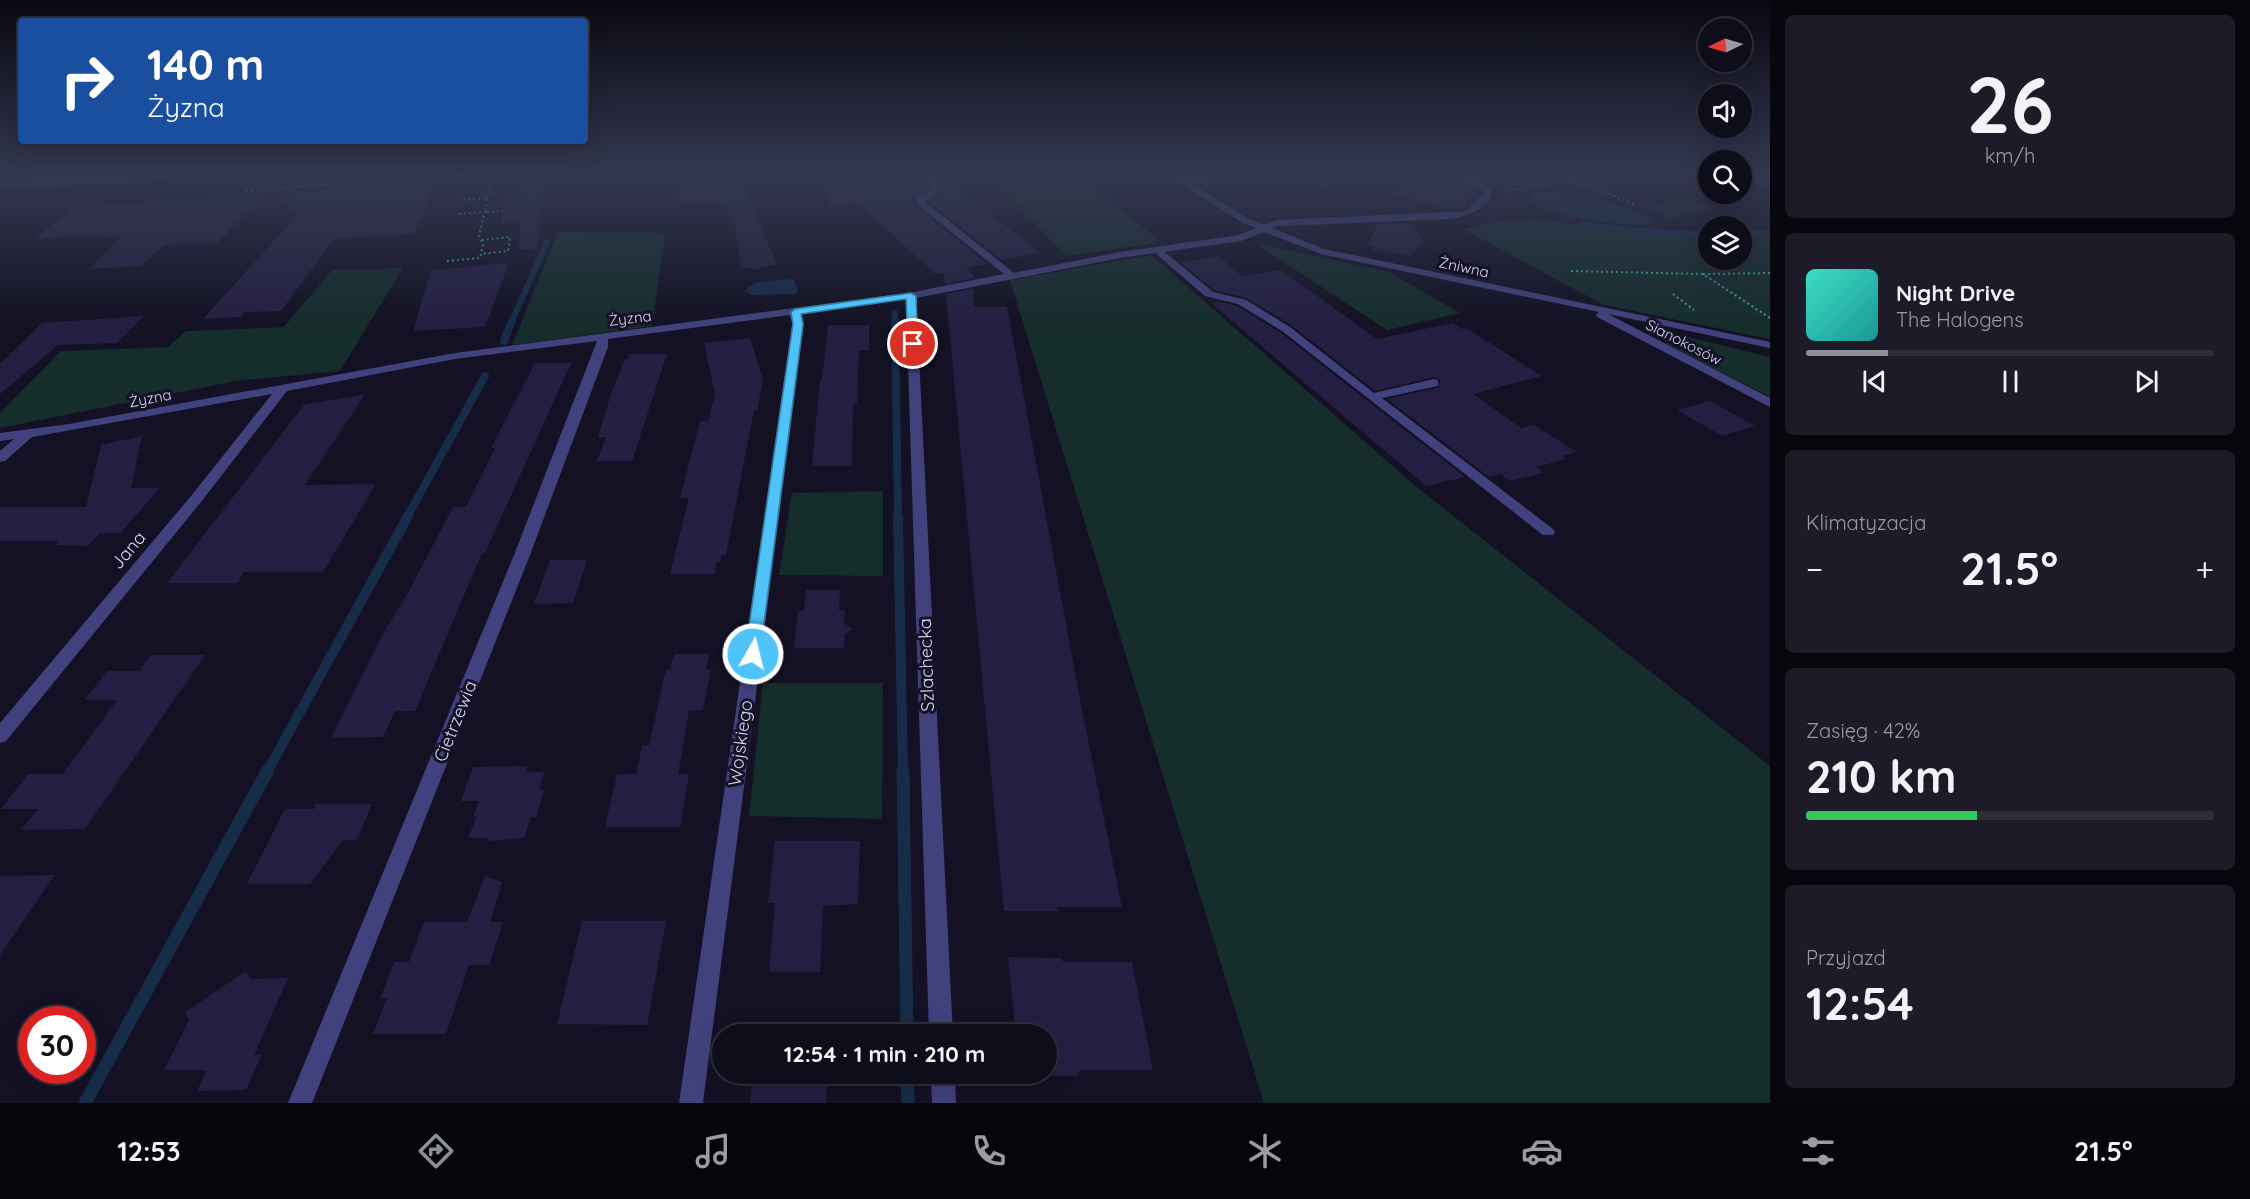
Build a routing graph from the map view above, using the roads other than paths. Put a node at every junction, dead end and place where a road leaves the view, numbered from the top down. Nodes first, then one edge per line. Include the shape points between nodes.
1 (947, 224) edge
2 (1255, 224) edge
3 (1277, 224) edge
4 (1263, 229) junction
5 (1157, 250) junction
6 (1011, 276) junction
7 (911, 296) junction
8 (1585, 307) junction
9 (795, 312) junction
10 (603, 336) junction
11 (1770, 345) edge
12 (1434, 383) dead end
13 (284, 387) junction
14 (1372, 397) junction
15 (1770, 403) edge
16 (27, 435) junction
17 (0, 437) edge
18 (0, 458) edge
19 (1548, 532) dead end
20 (0, 736) edge
21 (941, 1024) edge
22 (943, 1084) edge
23 (300, 1103) edge
24 (691, 1103) edge
25 (944, 1103) edge

1 - 6 street
2 - 4 street, Żniwna
3 - 4 street, Żyzna
4 - 5 street, Żyzna via 1241,238
4 - 8 street, Żniwna via 1339,255
5 - 6 street, Żyzna
5 - 14 street via 1209,294 1242,303 1286,329
6 - 7 street, Żyzna
7 - 9 street, Żyzna
7 - 21 street, Szlachecka
8 - 11 street, Żniwna
8 - 15 street, Sianokosów
9 - 10 street, Żyzna
9 - 24 street, Wojskiego via 798,324
10 - 13 street, Żyzna via 464,354
10 - 23 street, Cietrzewia via 526,545
12 - 14 street
13 - 16 street, Żyzna
13 - 20 street, Jana
14 - 19 street
16 - 17 street, Żyzna
16 - 18 street
22 - 25 street

